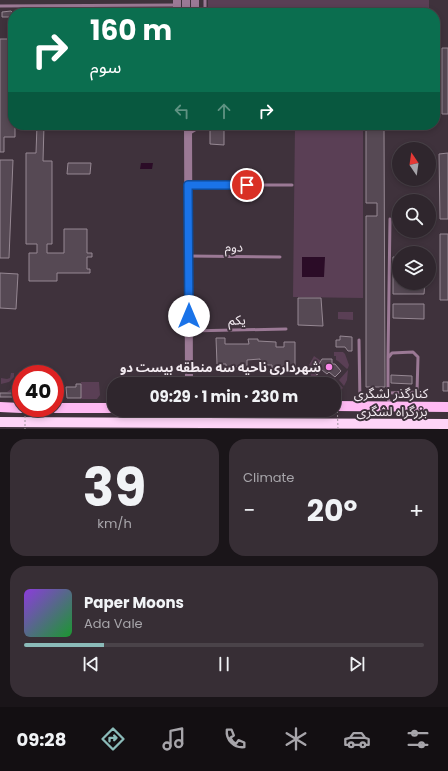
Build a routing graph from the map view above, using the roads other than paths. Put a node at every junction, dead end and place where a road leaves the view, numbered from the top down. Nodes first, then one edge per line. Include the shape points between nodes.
1 (0, 6) edge
2 (177, 6) edge
3 (188, 130) edge
4 (188, 185) junction
5 (292, 185) dead end
6 (390, 219) dead end
7 (189, 256) junction
8 (280, 257) dead end
9 (286, 329) dead end
10 (189, 331) junction
11 (359, 340) dead end
12 (388, 358) junction
13 (189, 377) edge
14 (388, 393) junction
15 (341, 403) edge
16 (360, 406) junction
17 (389, 406) junction
18 (448, 407) edge
19 (0, 408) edge
20 (12, 408) edge
21 (64, 408) edge
22 (107, 408) edge
23 (0, 422) edge
24 (448, 424) edge

1 - 2 lane
3 - 4 street
4 - 5 lane
4 - 7 street
6 - 12 lane
7 - 8 lane, دوم
7 - 10 street
9 - 10 lane, یکم
10 - 13 street
11 - 16 lane
12 - 14 lane
12 - 14 lane via 392,353 413,352 418,357 417,392
14 - 17 lane
15 - 16 main road, کنارگذر لشگری
16 - 17 main road, کنارگذر لشگری
17 - 18 main road, کنارگذر لشگری
19 - 20 main road
21 - 22 main road
23 - 24 highway, بزرگراه لشگری

